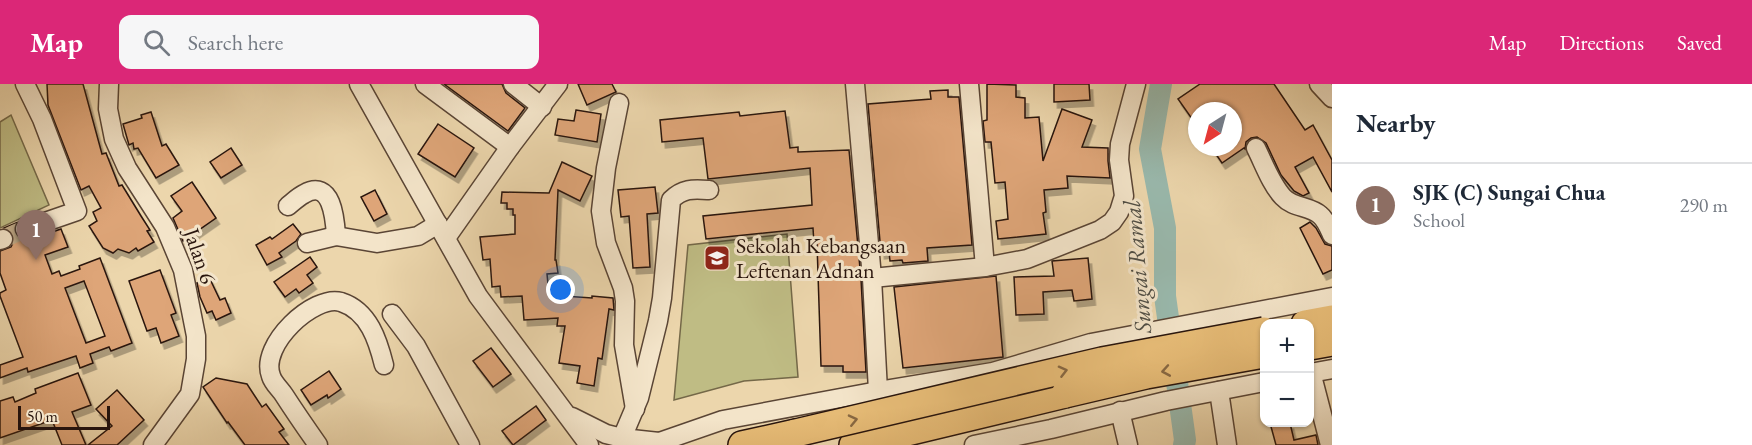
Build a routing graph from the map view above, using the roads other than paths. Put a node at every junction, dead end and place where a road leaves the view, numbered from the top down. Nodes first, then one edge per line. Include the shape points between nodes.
1 (25, 84) edge
2 (109, 84) edge
3 (359, 84) edge
4 (425, 84) edge
5 (513, 84) edge
6 (558, 84) edge
7 (855, 84) edge
8 (969, 84) edge
9 (1136, 84) edge
10 (1319, 84) edge
11 (1332, 98) edge
12 (620, 103) dead end
13 (542, 107) junction
14 (510, 147) junction
15 (1256, 148) dead end
16 (709, 190) dead end
17 (288, 206) dead end
18 (25, 229) tunnel mouth
19 (442, 231) junction
20 (1332, 235) edge
21 (336, 237) junction
22 (307, 243) dead end
23 (985, 267) junction
24 (872, 278) junction
25 (1332, 297) edge
26 (392, 314) dead end
27 (1332, 319) edge
28 (1203, 321) junction
29 (1314, 322) edge
30 (1260, 332) edge
31 (1134, 334) junction
32 (1332, 342) edge
33 (1260, 355) edge
34 (1314, 360) edge
35 (384, 365) dead end
36 (1314, 365) edge
37 (1332, 369) edge
38 (1312, 373) edge
39 (1260, 383) edge
40 (1212, 389) junction
41 (878, 391) junction
42 (1153, 399) junction
43 (635, 409) junction
44 (1127, 410) junction
45 (565, 413) junction
46 (1053, 437) edge
47 (622, 438) junction
48 (655, 443) edge
49 (153, 445) edge
50 (318, 445) edge
51 (470, 445) edge
52 (574, 445) edge
53 (589, 445) edge
54 (742, 445) edge
55 (853, 445) edge
56 (976, 445) edge
57 (1128, 445) edge
58 (1227, 445) edge
59 (1330, 445) edge

1 - 18 street via 77,212
2 - 49 street, Jalan 6 via 108,109 114,139 127,168 165,227 183,270 196,336 190,393
3 - 19 street
4 - 14 street
5 - 13 street
6 - 13 street
7 - 24 street
8 - 23 street
9 - 23 street via 1120,144 1124,196 1112,222 1028,260
10 - 11 street
12 - 43 street via 601,211 606,243 624,295 624,345
13 - 14 street
14 - 19 street
15 - 20 street via 1284,199 1320,215
16 - 43 street via 678,193 671,200 662,298
17 - 21 street via 314,190 323,192 334,213
19 - 21 street via 377,243
19 - 45 street via 478,296
21 - 22 street
23 - 24 street
24 - 41 street
25 - 28 street
26 - 51 street via 416,346
27 - 29 highway
28 - 31 street
28 - 40 street
54 -> 30 highway, bridge via 1102,361
31 - 41 street via 993,372
31 - 42 street
32 - 34 highway
33 -> 55 highway, bridge via 1146,375
35 - 50 street via 367,321 342,303 321,304 284,331 269,361 270,376
36 - 37 street
38 - 59 street
39 - 40 street
40 - 42 street
40 - 58 street
41 - 48 street via 723,420
42 - 44 street via 1139,400
43 - 47 street
44 - 46 street
44 - 57 street
45 - 47 street
45 - 52 street
45 - 53 street
46 - 56 street
47 - 48 street

